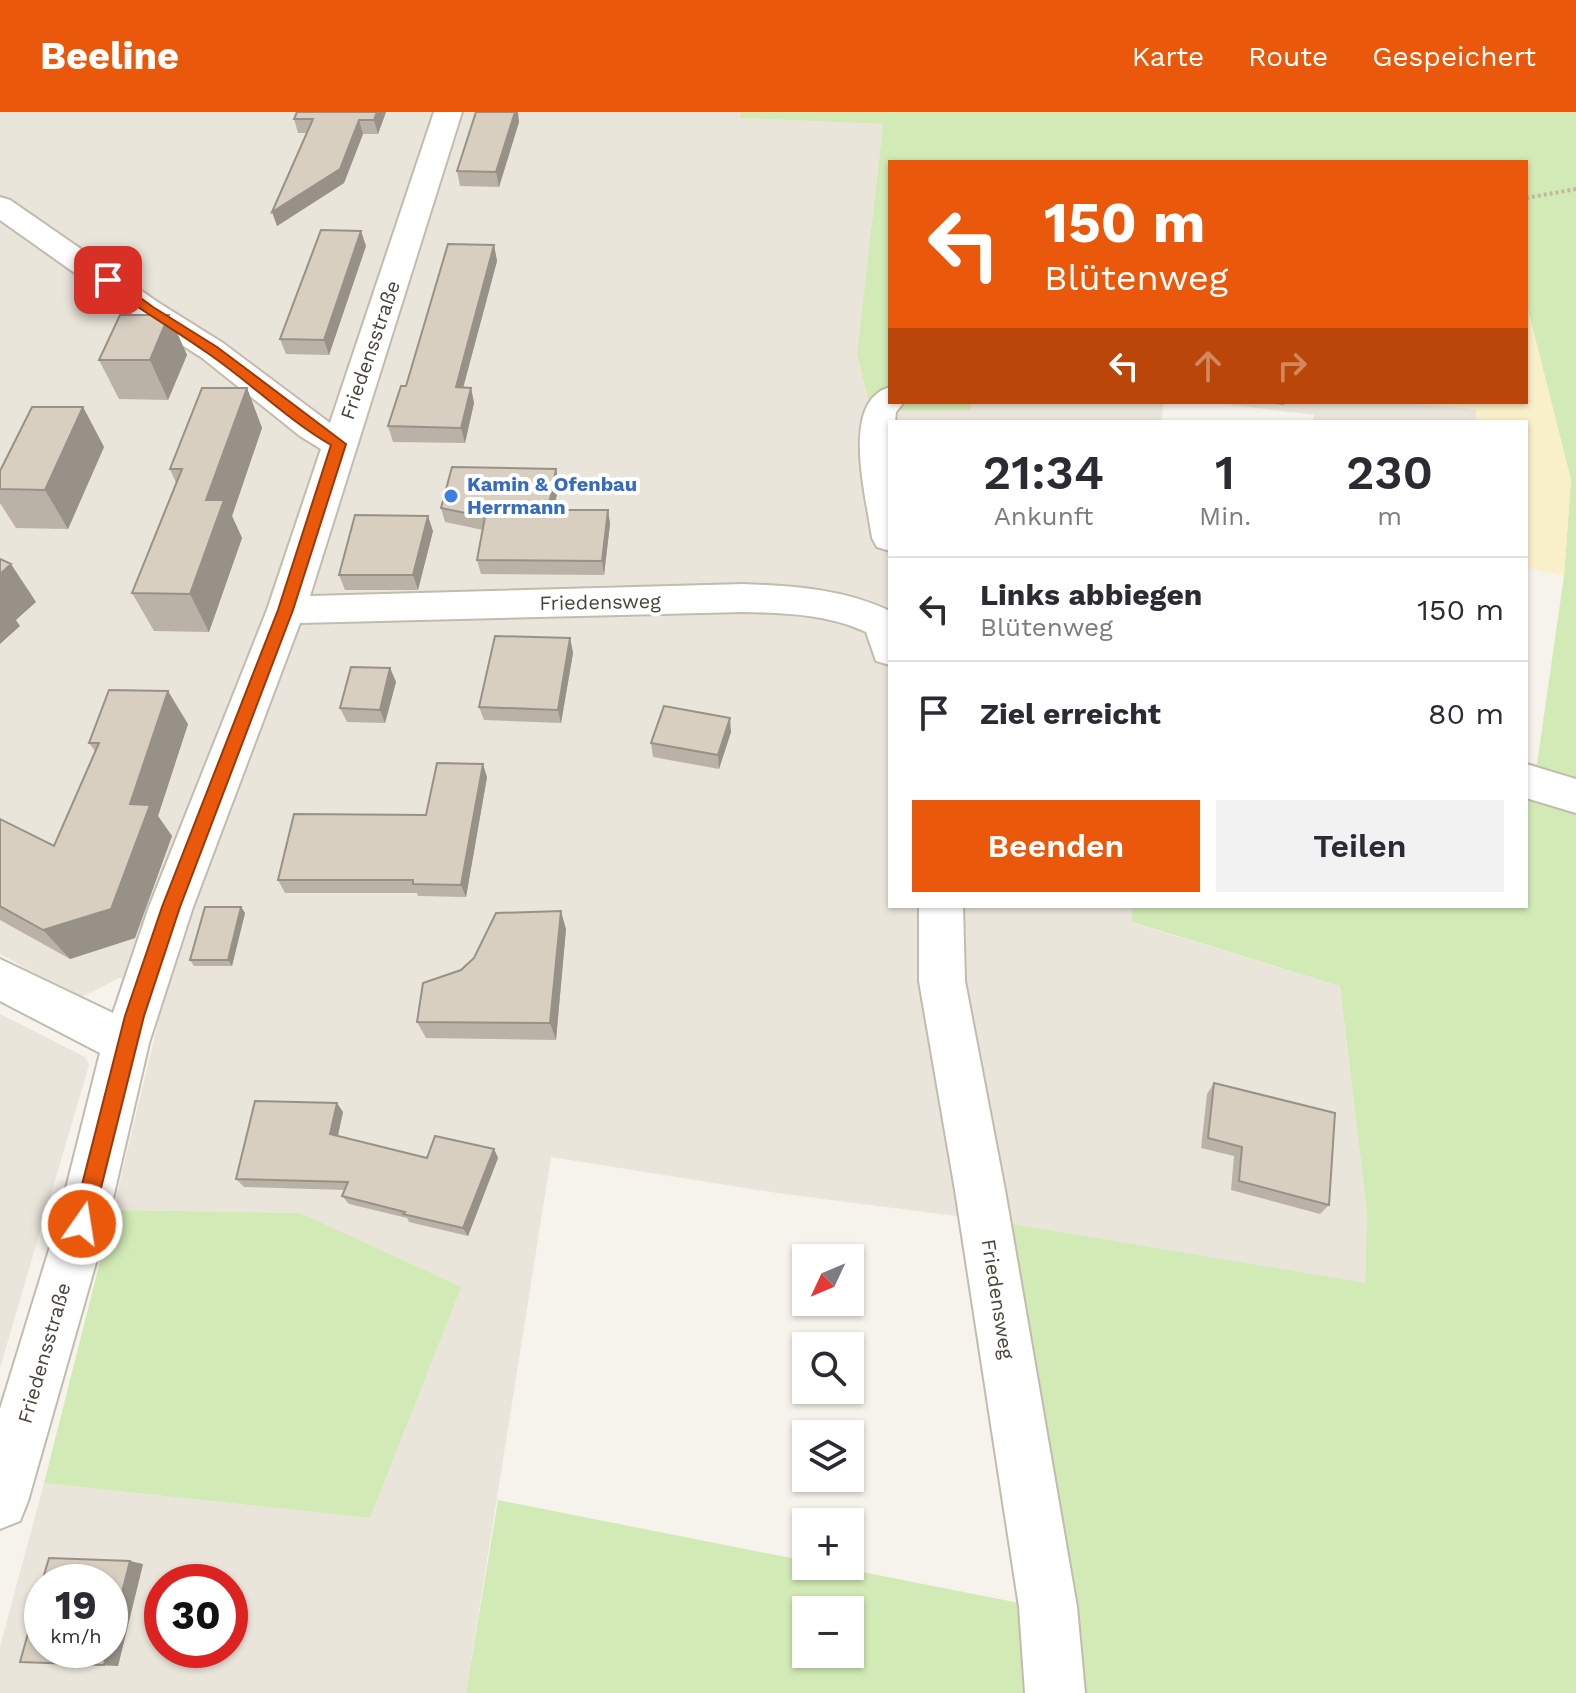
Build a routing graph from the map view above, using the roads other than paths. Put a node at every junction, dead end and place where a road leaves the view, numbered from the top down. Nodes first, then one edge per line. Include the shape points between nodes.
1 (448, 112) edge
2 (0, 206) edge
3 (888, 400) edge
4 (339, 444) junction
5 (888, 523) edge
6 (286, 610) junction
7 (888, 628) edge
8 (1528, 782) edge
9 (1576, 796) edge
10 (941, 908) edge
11 (0, 979) edge
12 (126, 1043) junction
13 (0, 1501) edge
14 (1055, 1693) edge

1 - 4 street, Friedensstraße
2 - 4 street
3 - 5 street via 880,409 876,434
4 - 6 street, Friedensstraße
6 - 7 street, Friedensweg via 743,598 855,609
6 - 12 street, Friedensstraße via 171,907
8 - 9 street
10 - 14 street, Friedensweg via 942,981 1046,1592
11 - 12 street
12 - 13 street, Friedensstraße via 82,1224

